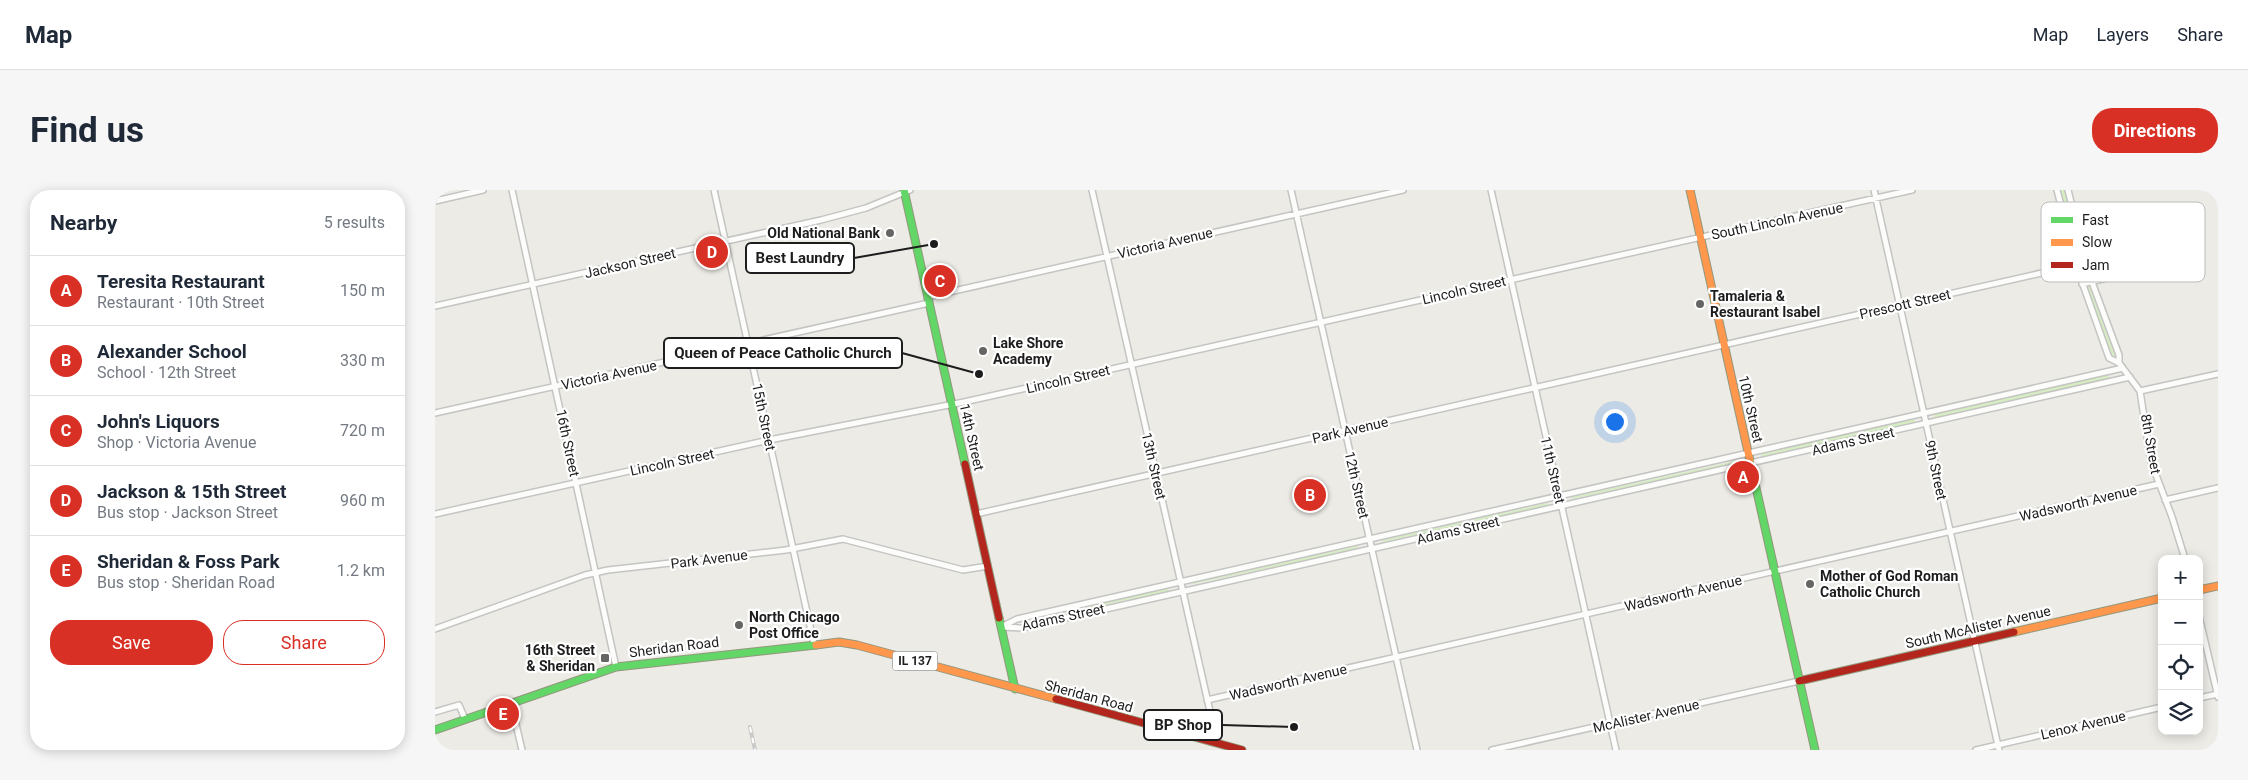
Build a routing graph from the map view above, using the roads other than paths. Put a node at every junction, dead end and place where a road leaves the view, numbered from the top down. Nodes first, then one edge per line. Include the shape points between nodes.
1 (483, 190) edge
2 (512, 190) edge
3 (713, 190) edge
4 (1092, 190) edge
5 (1291, 190) edge
6 (1403, 190) edge
7 (1491, 190) edge
8 (1690, 190) edge
9 (1874, 190) edge
10 (1913, 190) edge
11 (906, 191) edge
12 (1876, 199) junction
13 (435, 201) edge
14 (1297, 214) junction
15 (1700, 237) junction
16 (725, 242) junction
17 (1107, 256) junction
18 (2041, 273) edge
19 (1511, 279) junction
20 (2088, 282) edge
21 (2091, 282) edge
22 (533, 284) junction
23 (2082, 284) joint
24 (928, 300) junction
25 (1899, 305) junction
26 (435, 306) edge
27 (1321, 322) junction
28 (748, 344) junction
29 (1725, 346) junction
30 (2119, 363) junction
31 (1131, 365) junction
32 (2123, 368) junction
33 (2218, 374) edge
34 (2130, 377) junction
35 (556, 387) junction
36 (1535, 388) junction
37 (2140, 391) junction
38 (952, 405) junction
39 (435, 413) edge
40 (1924, 414) junction
41 (1926, 424) junction
42 (1345, 431) junction
43 (769, 440) junction
44 (1749, 454) junction
45 (1751, 464) junction
46 (1156, 473) junction
47 (577, 482) junction
48 (2159, 484) junction
49 (2218, 488) edge
50 (1559, 497) junction
51 (2165, 500) junction
52 (1562, 507) junction
53 (435, 514) edge
54 (976, 514) junction
55 (1950, 532) junction
56 (1370, 540) junction
57 (793, 549) junction
58 (1372, 550) junction
59 (2184, 555) edge
60 (988, 566) junction
61 (1775, 572) junction
62 (596, 573) junction
63 (1180, 582) junction
64 (2218, 586) edge
65 (2203, 589) edge
66 (1182, 590) junction
67 (2158, 599) edge
68 (1586, 615) junction
69 (1001, 627) junction
70 (435, 629) edge
71 (2203, 633) edge
72 (1975, 641) junction
73 (814, 644) junction
74 (1396, 658) junction
75 (616, 667) junction
76 (1799, 681) junction
77 (1015, 688) junction
78 (2218, 695) edge
79 (2203, 697) edge
80 (1207, 700) junction
81 (511, 703) junction
82 (2158, 708) edge
83 (435, 712) edge
84 (465, 719) junction
85 (1610, 724) junction
86 (435, 730) edge
87 (1211, 742) junction
88 (1999, 747) edge
89 (522, 750) edge
90 (1242, 750) edge
91 (1417, 750) edge
92 (1492, 750) edge
93 (1616, 750) edge
94 (1815, 750) edge
95 (1976, 750) edge

1 - 13 street
2 - 22 street, 16th Street
3 - 16 street, 15th Street
4 - 17 street, 13th Street
5 - 14 street, 12th Street
6 - 14 street, Victoria Avenue
7 - 19 street, 11th Street
8 - 15 main road, 10th Street
9 - 12 street, 9th Street
10 - 12 street, South Lincoln Avenue
11 - 16 street, Jackson Street via 859,210
11 - 24 main road, 14th Street
12 - 15 street, South Lincoln Avenue
12 - 25 street, 9th Street
14 - 17 street, Victoria Avenue
14 - 27 street, 12th Street
15 - 19 street, Lincoln Street
15 - 29 main road, 10th Street
16 - 22 street, Jackson Street
16 - 28 street, 15th Street
17 - 24 street, Victoria Avenue
17 - 31 street, 13th Street
18 - 25 street, Prescott Street
19 - 27 street, Lincoln Street
19 - 36 street, 11th Street
20 - 23 street
21 - 30 street, 8th Street via 2119,355
22 - 26 street, Jackson Street
22 - 35 street, 16th Street
23 - 30 street, 8th Street via 2109,358
24 - 28 street, Victoria Avenue
24 - 38 main road, 14th Street
25 - 29 street, Prescott Street
25 - 40 street, 9th Street
27 - 31 street, Lincoln Street
27 - 42 street, 12th Street
28 - 35 street, Victoria Avenue
28 - 43 street, 15th Street
29 - 36 street, Park Avenue
29 - 44 main road, 10th Street
30 - 32 street, 8th Street
31 - 38 street, Lincoln Street
31 - 46 street, 13th Street
32 - 34 street, 8th Street
32 - 40 street, Adams Street
33 - 37 street
34 - 37 street, 8th Street
34 - 41 street, Adams Street
35 - 39 street, Victoria Avenue
35 - 47 street, 16th Street
36 - 42 street, Park Avenue
36 - 50 street, 11th Street
37 - 48 street, 8th Street via 2151,462
38 - 43 street, Lincoln Street
38 - 54 main road, 14th Street
40 - 41 street, 9th Street
40 - 44 street, Adams Street
41 - 45 street, Adams Street
41 - 55 street, 9th Street
42 - 46 street, Park Avenue
42 - 56 street, 12th Street
43 - 47 street, Lincoln Street
43 - 57 street, 15th Street
44 - 45 main road, 10th Street
44 - 50 street, Adams Street
45 - 52 street, Adams Street
45 - 61 main road, 10th Street
46 - 54 street, Park Avenue
46 - 63 street, 13th Street
47 - 53 street, Lincoln Street
47 - 62 street, 16th Street
48 - 51 street, 8th Street
48 - 55 street, Wadsworth Avenue
49 - 51 street
50 - 52 street, 11th Street
50 - 56 street, Adams Street
51 - 59 street, 8th Street
52 - 58 street, Adams Street
52 - 68 street, 11th Street
54 - 60 main road, 14th Street
55 - 61 street, Wadsworth Avenue
55 - 72 street, 9th Street
56 - 58 street, 12th Street
56 - 63 street, Adams Street
57 - 60 street, Park Avenue via 851,540 963,570
57 - 62 street, Park Avenue
57 - 73 street, 15th Street
58 - 66 street, Adams Street
58 - 74 street, 12th Street
60 - 69 main road, 14th Street
61 - 68 street, Wadsworth Avenue
61 - 76 main road, 10th Street
62 - 70 street, Park Avenue
62 - 75 street, 16th Street
63 - 66 street, 13th Street
63 - 69 street, Adams Street via 1017,619
64 - 65 main road
66 - 69 street, Adams Street via 1022,628
66 - 80 street, 13th Street
67 - 72 main road, South McAlister Avenue
68 - 74 street, Wadsworth Avenue
68 - 85 street, 11th Street
69 - 77 main road, 14th Street
71 - 78 street
72 - 76 main road, South McAlister Avenue
72 - 88 street, 9th Street
73 - 75 main road, Sheridan Road / IL 137
73 - 77 main road, Sheridan Road / IL 137 via 846,643
74 - 80 street, Wadsworth Avenue
74 - 91 street, 12th Street
75 - 81 main road, Sheridan Road / IL 137
76 - 85 street, McAlister Avenue
76 - 94 main road, 10th Street
77 - 87 main road, Sheridan Road / IL 137
78 - 79 street
80 - 87 street, 13th Street via 1214,729
81 - 84 main road, Sheridan Road / IL 137
81 - 89 street
82 - 88 street, Lenox Avenue
83 - 84 street via 459,704
84 - 86 main road, Sheridan Road / IL 137
85 - 92 street, McAlister Avenue
85 - 93 street, 11th Street
87 - 90 main road, Sheridan Road / IL 137
88 - 95 street, Lenox Avenue

